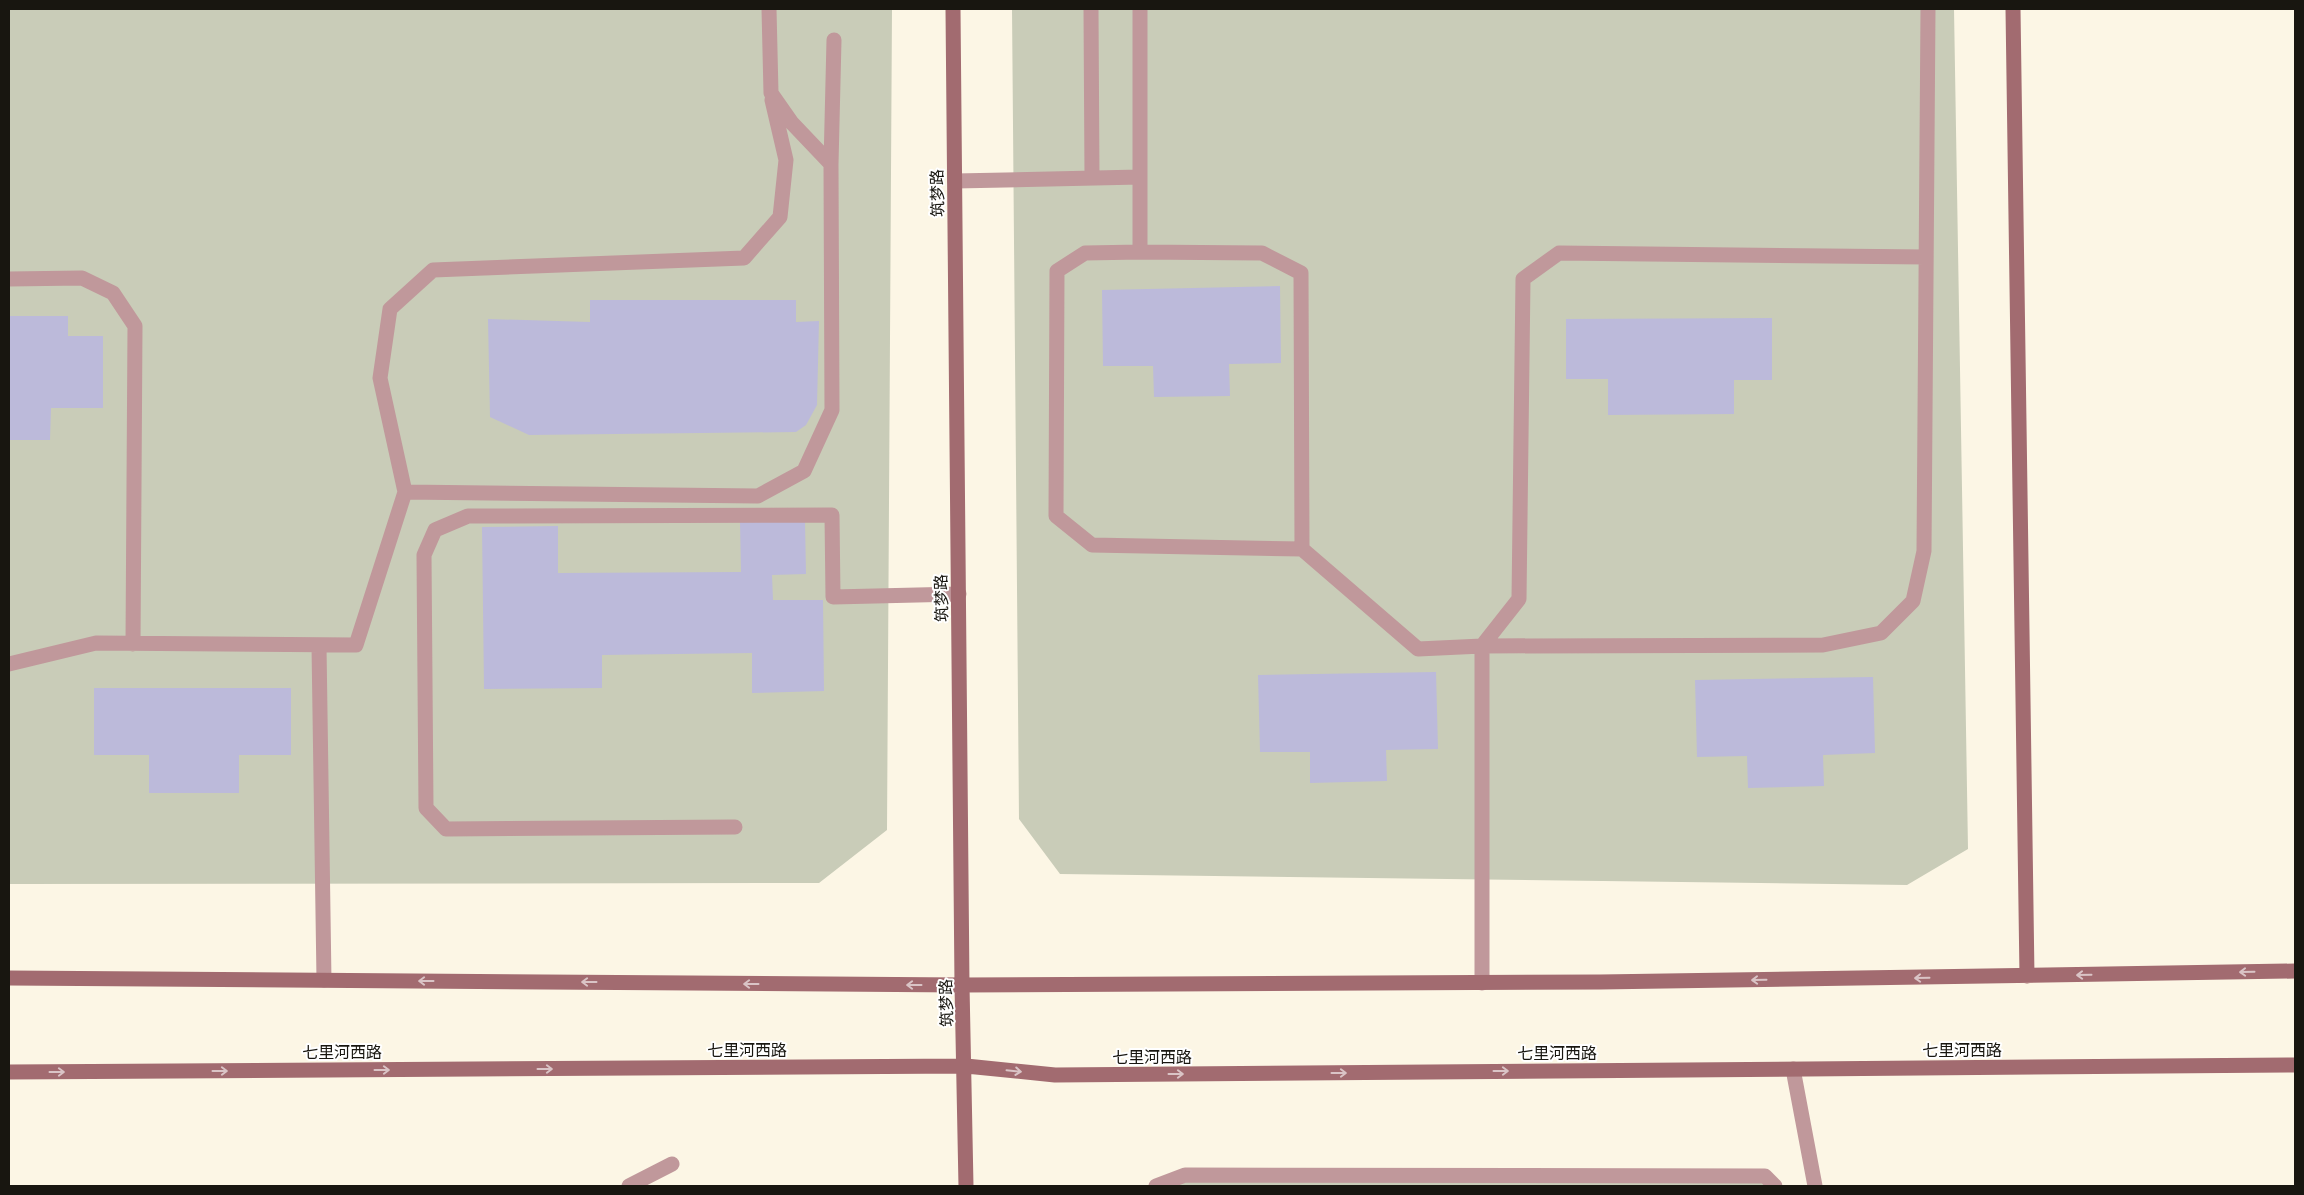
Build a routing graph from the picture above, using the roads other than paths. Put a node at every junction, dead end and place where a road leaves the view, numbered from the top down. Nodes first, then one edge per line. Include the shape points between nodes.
1 (769, 9) edge
2 (953, 9) edge
3 (1090, 9) edge
4 (1140, 9) edge
5 (1928, 9) edge
6 (2013, 9) edge
7 (834, 40) dead end
8 (771, 93) junction
9 (831, 164) junction
10 (1140, 177) junction
11 (1092, 178) junction
12 (955, 181) junction
13 (1140, 252) junction
14 (1926, 257) junction
15 (9, 279) edge
16 (405, 492) junction
17 (1302, 549) junction
18 (958, 594) junction
19 (133, 644) junction
20 (319, 646) junction
21 (1482, 646) junction
22 (9, 664) edge
23 (734, 827) dead end
24 (2295, 971) edge
25 (2027, 976) junction
26 (9, 978) edge
27 (324, 980) junction
28 (1482, 983) junction
29 (962, 986) junction
30 (2295, 1065) edge
31 (966, 1066) junction
32 (1793, 1069) junction
33 (9, 1072) edge
34 (672, 1164) dead end
35 (629, 1186) edge
36 (966, 1186) edge
37 (1156, 1186) edge
38 (1775, 1186) edge
39 (1814, 1186) edge

1 - 8 street
2 - 12 street, 筑梦路
3 - 11 street
4 - 10 street
5 - 14 street
6 - 25 street
7 - 9 street
8 - 9 street via 792,123
8 - 16 street via 786,160 780,217 744,258 433,270 390,308 380,378
9 - 16 street via 832,410 804,471 758,496
10 - 11 street
10 - 13 street
11 - 12 street
12 - 18 street, 筑梦路
13 - 17 street via 1262,253 1301,273
13 - 17 street via 1085,253 1057,270 1056,516 1092,545
14 - 21 street via 1924,551 1913,601 1882,633 1823,645
14 - 21 street via 1559,253 1523,279 1519,599
15 - 19 street via 82,278 113,293 136,326
16 - 20 street via 356,645
17 - 21 street via 1418,649
18 - 23 street via 833,597 832,514 468,516 435,530 424,555 426,808 446,829
18 - 29 street, 筑梦路
19 - 20 street
19 - 22 street via 96,643
20 - 27 street
21 - 28 street
24 -> 25 street
25 -> 28 street
26 - 27 street
29 -> 27 street
28 - 29 street
29 - 31 street, 筑梦路
30 - 32 street, 七里河西路
31 -> 32 street, 七里河西路 via 1055,1075
33 -> 31 street, 七里河西路
31 - 36 street, 筑梦路
32 - 39 street
34 - 35 street
37 - 38 street via 1185,1175 1766,1176

